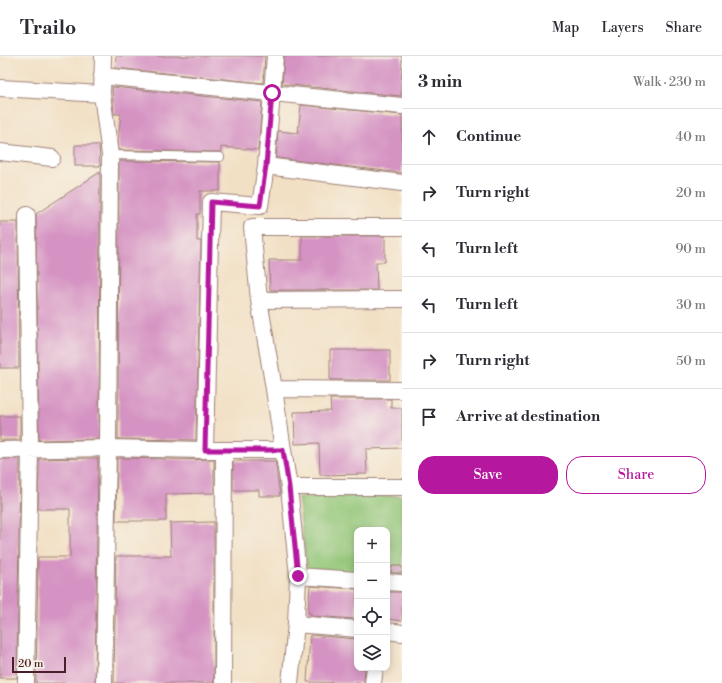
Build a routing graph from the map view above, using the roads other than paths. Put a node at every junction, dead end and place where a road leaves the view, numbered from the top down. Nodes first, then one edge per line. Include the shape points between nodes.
1 (102, 56) edge
2 (275, 56) edge
3 (102, 76) junction
4 (0, 88) edge
5 (272, 93) junction
6 (102, 94) junction
7 (402, 106) edge
8 (0, 152) edge
9 (110, 154) junction
10 (220, 157) dead end
11 (52, 158) dead end
12 (266, 166) junction
13 (402, 183) edge
14 (27, 214) dead end
15 (402, 228) edge
16 (402, 299) edge
17 (259, 300) junction
18 (274, 389) junction
19 (402, 390) edge
20 (108, 448) junction
21 (0, 450) edge
22 (30, 450) junction
23 (205, 450) junction
24 (224, 450) junction
25 (283, 450) junction
26 (289, 487) junction
27 (402, 487) edge
28 (298, 576) junction
29 (354, 580) edge
30 (390, 582) edge
31 (402, 583) edge
32 (296, 624) junction
33 (354, 629) edge
34 (390, 631) edge
35 (402, 632) edge
36 (375, 671) edge
37 (26, 683) edge
38 (104, 683) edge
39 (223, 683) edge
40 (290, 683) edge
41 (373, 683) edge

1 - 3 street
2 - 5 street
3 - 5 street
3 - 6 street
4 - 6 street
5 - 7 street
5 - 12 street
6 - 9 street
8 - 11 street
9 - 10 lane
9 - 20 street
12 - 13 street
12 - 23 street via 260,206 211,202
14 - 22 street
15 - 17 street via 252,227
16 - 17 street
17 - 18 street
18 - 19 street
18 - 25 street
20 - 22 street
20 - 23 street
20 - 38 street
21 - 22 street
22 - 37 street
23 - 24 street
24 - 25 street
24 - 39 street
25 - 26 street
26 - 27 street
26 - 28 street
28 - 29 street
28 - 32 street
30 - 31 street
32 - 33 street
32 - 40 street
34 - 35 street
36 - 41 street

